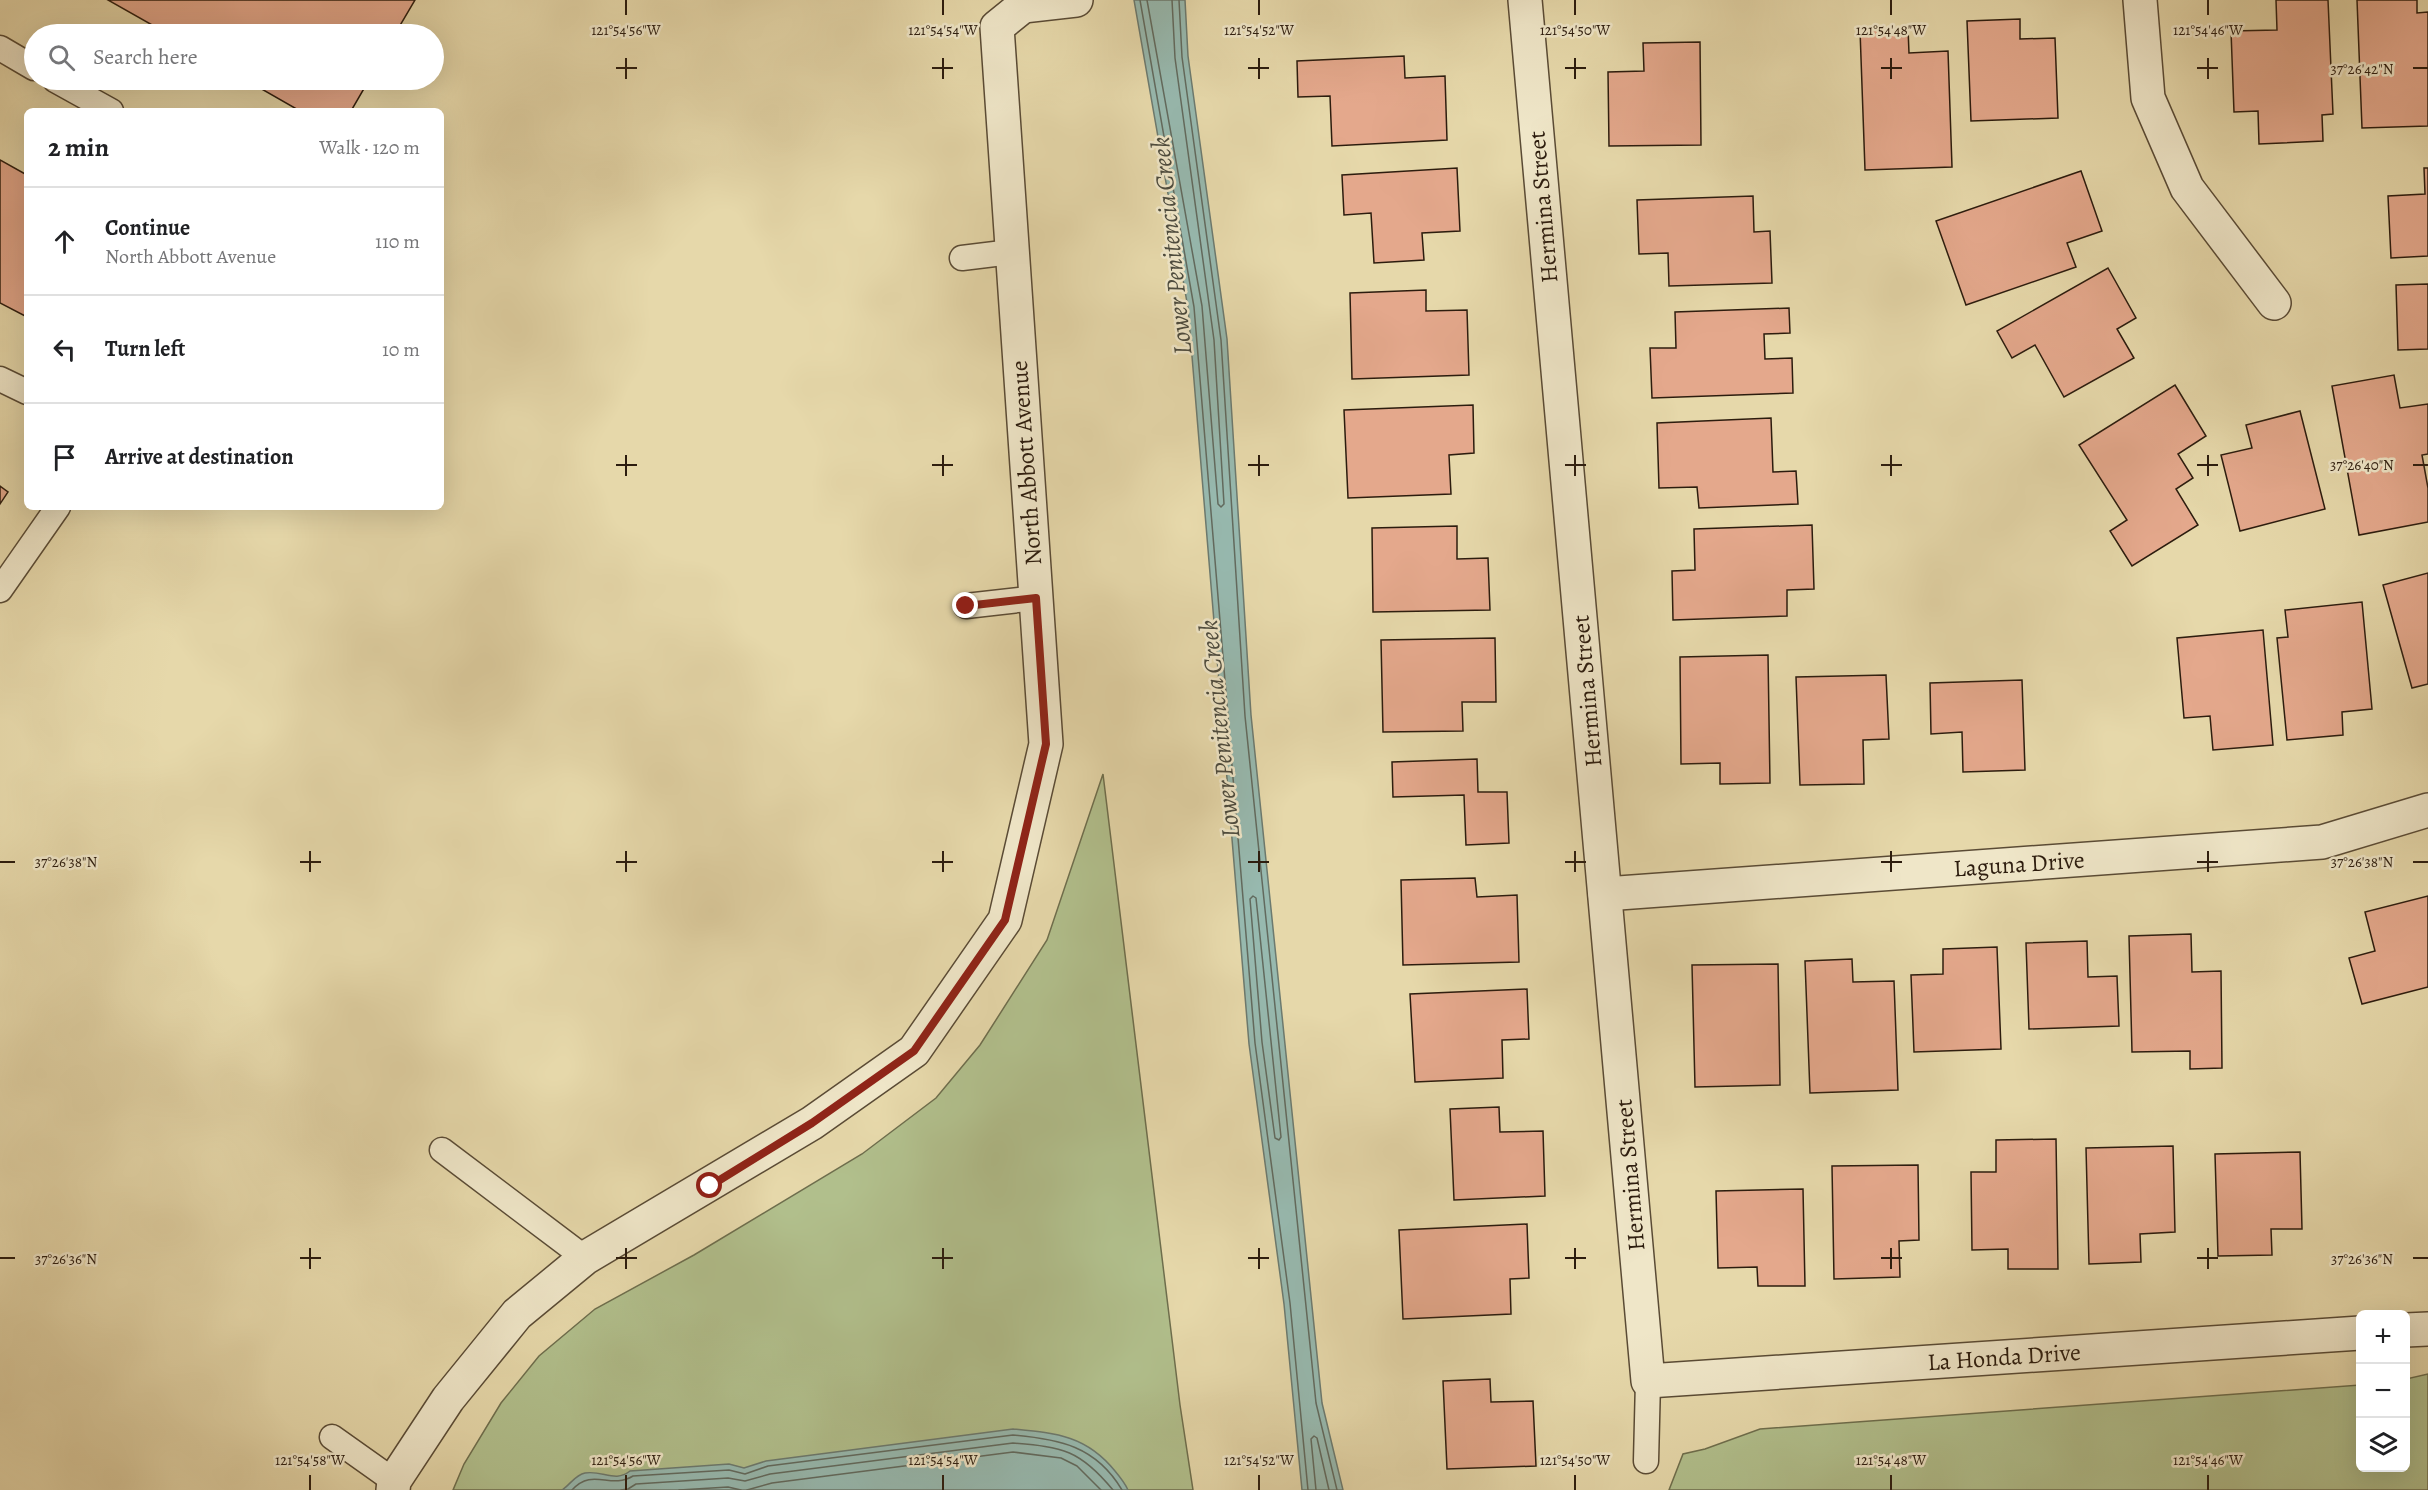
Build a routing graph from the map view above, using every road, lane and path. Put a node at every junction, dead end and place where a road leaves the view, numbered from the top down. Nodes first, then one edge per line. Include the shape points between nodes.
1 (1076, 0) edge
2 (1525, 0) edge
3 (2140, 0) edge
4 (0, 48) edge
5 (24, 62) edge
6 (73, 90) edge
7 (106, 108) edge
8 (1011, 252) junction
9 (962, 258) dead end
10 (2274, 303) dead end
11 (0, 379) edge
12 (24, 391) edge
13 (56, 510) edge
14 (0, 590) edge
15 (1036, 598) junction
16 (966, 606) dead end
17 (2428, 810) edge
18 (1605, 894) junction
19 (442, 1150) dead end
20 (585, 1258) junction
21 (2428, 1329) edge
22 (2410, 1330) edge
23 (2356, 1333) edge
24 (1648, 1381) junction
25 (332, 1437) dead end
26 (1646, 1461) dead end
27 (393, 1486) edge

1 - 8 street, North Abbott Avenue via 1023,6 997,27
2 - 18 street, Hermina Street
3 - 10 street via 2148,98 2187,188
4 - 5 lane
6 - 7 lane
8 - 9 lane
8 - 15 street, North Abbott Avenue
11 - 12 lane
13 - 14 lane
15 - 16 lane
15 - 20 street, North Abbott Avenue via 1046,744 1005,920 914,1051 812,1123
17 - 18 street, Laguna Drive via 2322,842
18 - 24 street, Hermina Street
19 - 20 lane
20 - 27 street, North Abbott Avenue via 517,1314 448,1399
21 - 22 street
23 - 24 street, La Honda Drive
24 - 26 lane
25 - 27 lane

